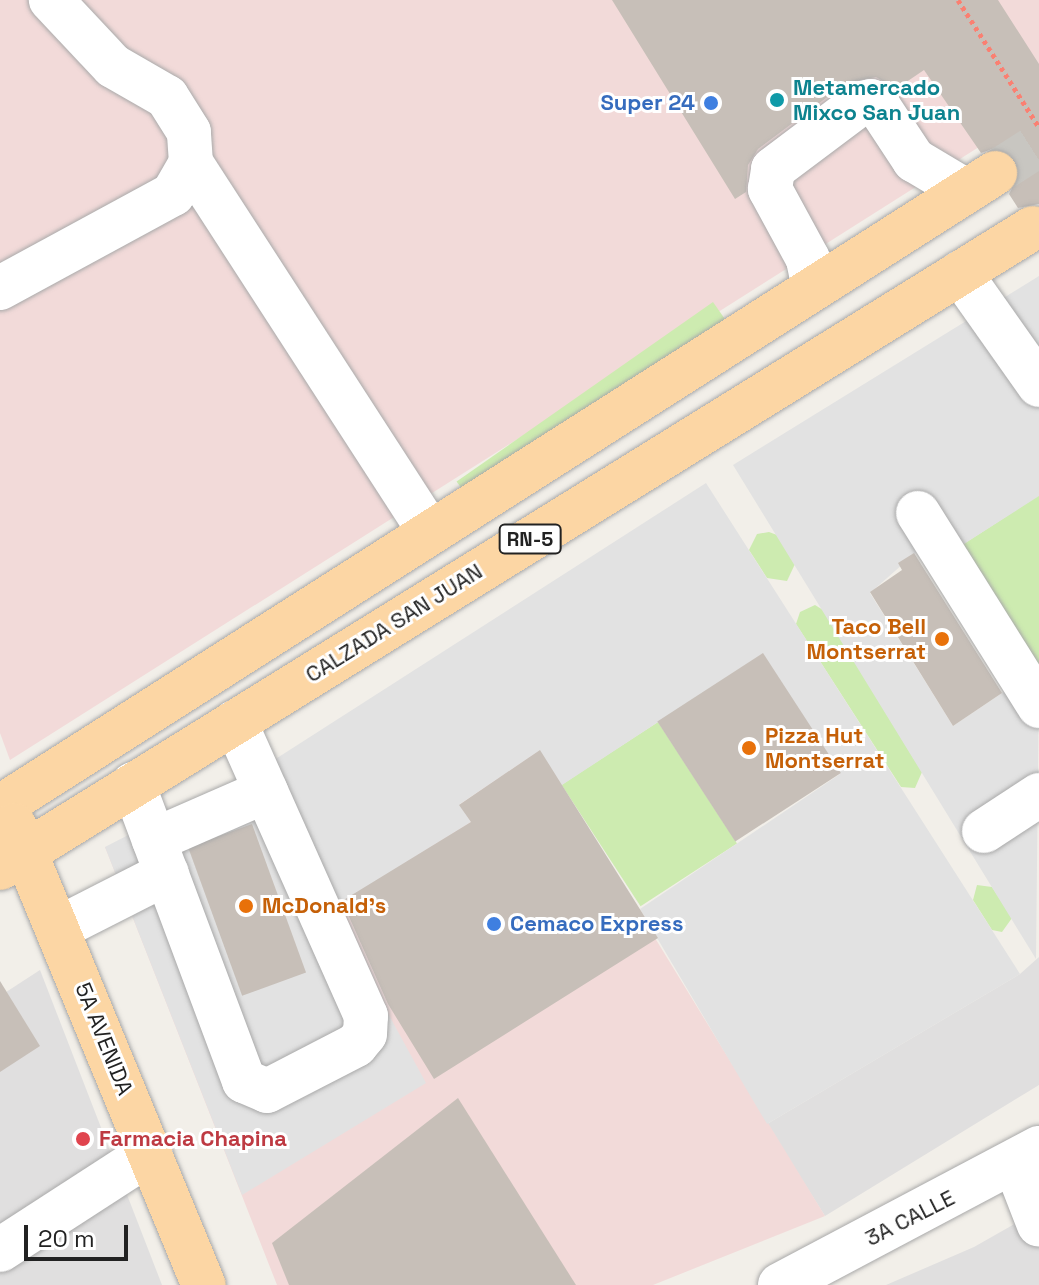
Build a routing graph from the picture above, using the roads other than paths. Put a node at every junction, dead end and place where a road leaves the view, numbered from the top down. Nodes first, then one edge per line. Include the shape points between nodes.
1 (51, 0) edge
2 (191, 163) junction
3 (980, 182) joint
4 (1033, 228) dead end
5 (960, 273) junction
6 (0, 288) edge
7 (814, 288) junction
8 (1026, 336) edge
9 (1039, 385) edge
10 (918, 513) dead end
11 (430, 533) junction
12 (1039, 706) edge
13 (235, 722) junction
14 (133, 784) junction
15 (266, 791) junction
16 (1039, 795) edge
17 (1, 803) edge
18 (984, 831) dead end
19 (160, 857) junction
20 (14, 858) edge
21 (59, 928) junction
22 (150, 1153) junction
23 (1027, 1156) edge
24 (1039, 1225) edge
25 (0, 1250) edge
26 (204, 1285) edge
27 (780, 1285) edge

1 - 2 street via 113,66 167,97 189,132
2 - 6 street via 173,194
2 - 11 street
3 - 7 main road, RN-5
3 - 7 street via 935,177 914,160 879,107 871,101 861,103 773,169 770,189 808,259
4 - 5 main road, CALZADA SAN JUAN / RN-5
5 - 8 street
5 - 13 main road, CALZADA SAN JUAN / RN-5
7 - 11 main road, RN-5
8 - 9 street
10 - 12 street
11 - 17 main road, RN-5
13 - 14 main road, CALZADA SAN JUAN / RN-5
13 - 15 street
14 - 19 street
14 - 20 main road, CALZADA SAN JUAN / RN-5
15 - 19 street
15 - 19 street via 366,1016 365,1034 356,1045 267,1091 244,1081
16 - 18 street
17 - 20 main road, 5A AVENIDA
19 - 21 street
20 - 21 main road, 5A AVENIDA
21 - 22 main road, 5A AVENIDA
22 - 25 street
22 - 26 main road, 5A AVENIDA
23 - 24 street
23 - 27 street, 3A CALLE

